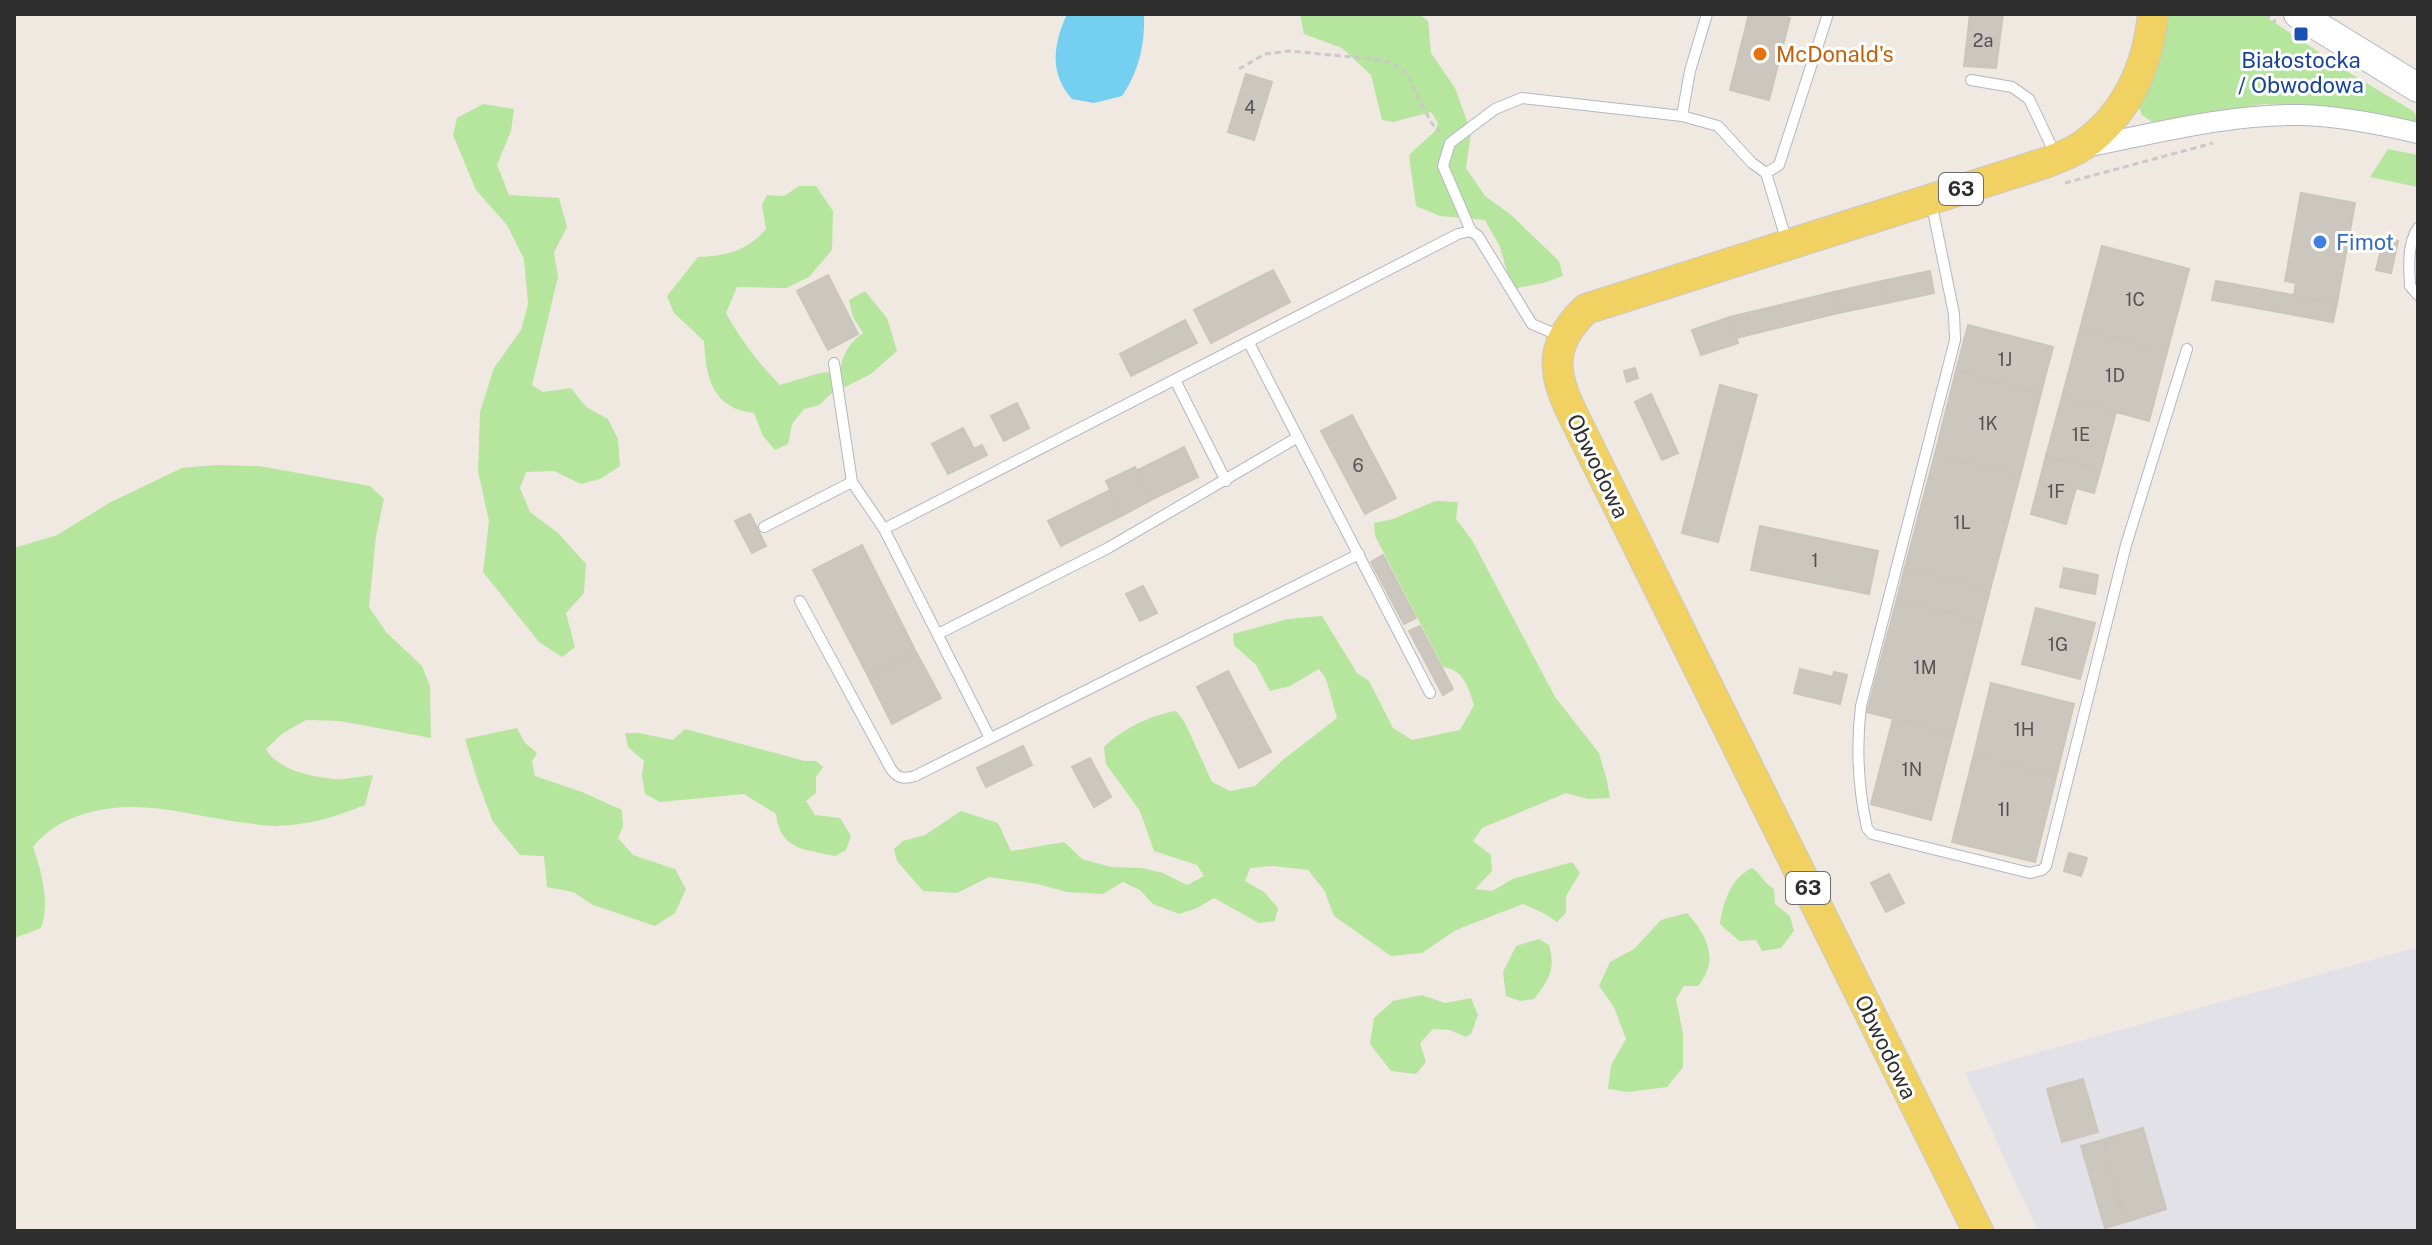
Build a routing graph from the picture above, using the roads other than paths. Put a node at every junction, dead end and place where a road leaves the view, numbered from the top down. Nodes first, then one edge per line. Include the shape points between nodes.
1 (1707, 14) edge
2 (1828, 14) edge
3 (2153, 14) edge
4 (2298, 14) edge
5 (1971, 80) dead end
6 (2418, 88) edge
7 (1682, 116) junction
8 (2418, 133) edge
9 (2064, 164) junction
10 (1766, 173) junction
11 (1931, 199) junction
12 (2418, 228) edge
13 (1471, 231) junction
14 (1788, 244) junction
15 (2418, 295) edge
16 (1562, 337) junction
17 (1249, 343) junction
18 (2187, 349) dead end
19 (834, 363) dead end
20 (1175, 380) junction
21 (1298, 437) junction
22 (1226, 481) junction
23 (852, 482) junction
24 (764, 527) dead end
25 (884, 529) junction
26 (1359, 554) junction
27 (800, 601) dead end
28 (938, 634) junction
29 (1430, 693) dead end
30 (990, 738) junction
31 (1978, 1231) edge

1 - 7 lane
2 - 10 lane via 1779,165
3 - 9 main road, 63 via 2136,83 2120,110
4 - 6 street
5 - 9 lane via 2012,87 2029,99
7 - 10 lane via 1718,126
7 - 13 lane via 1522,98 1495,109 1450,143 1443,166
8 - 9 street via 2301,115 2210,123
9 - 11 main road, 63
10 - 14 lane
11 - 14 main road, 63
11 - 18 lane via 1955,340 1861,706 1858,778 1872,834 2030,873 2046,866 2126,545
12 - 15 lane via 2409,259 2410,286
13 - 16 lane via 1532,324
13 - 17 lane
14 - 16 main road, 63 via 1586,309
16 - 31 main road, Obwodowa / 63 via 1556,371 1564,397
17 - 20 lane
17 - 21 lane
19 - 23 lane
20 - 22 lane
20 - 25 lane
21 - 22 lane
21 - 26 lane
22 - 28 lane
23 - 24 lane
23 - 25 lane
25 - 28 lane
26 - 29 lane
26 - 30 lane
27 - 30 lane via 896,776 915,776
28 - 30 lane

